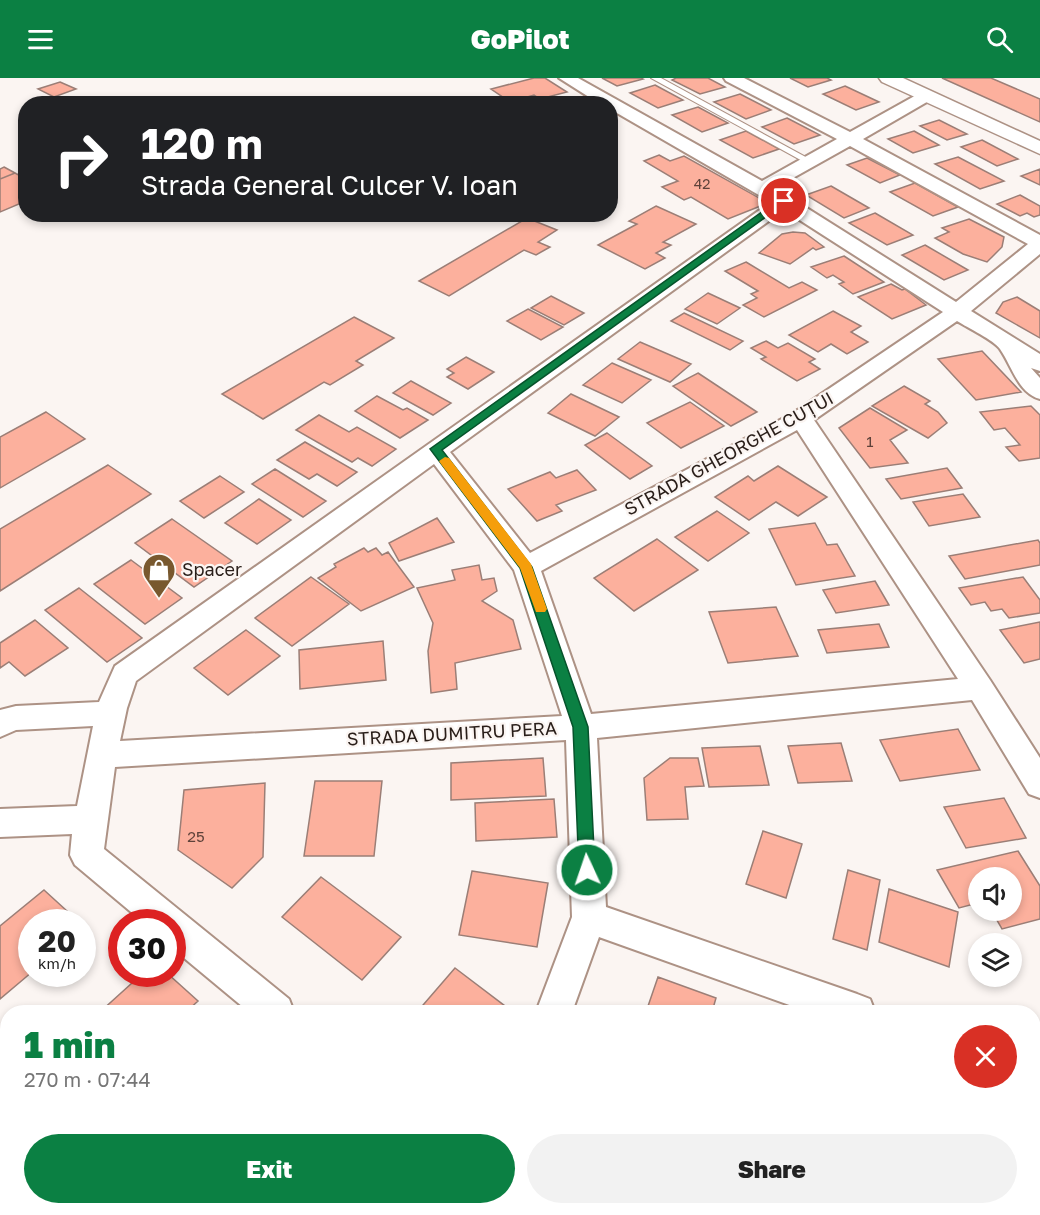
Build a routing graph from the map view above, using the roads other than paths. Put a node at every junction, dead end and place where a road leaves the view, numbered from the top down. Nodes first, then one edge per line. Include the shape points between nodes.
1 (567, 78) edge
2 (655, 78) edge
3 (732, 78) edge
4 (888, 78) edge
5 (599, 96) edge
6 (926, 96) junction
7 (618, 107) edge
8 (849, 138) junction
9 (1040, 148) edge
10 (809, 160) junction
11 (762, 188) junction
12 (784, 201) junction
13 (1040, 243) edge
14 (958, 311) junction
15 (1009, 345) junction
16 (1040, 364) edge
17 (1040, 392) edge
18 (801, 418) junction
19 (435, 449) junction
20 (526, 567) junction
21 (980, 688) junction
22 (111, 713) junction
23 (0, 725) edge
24 (580, 727) junction
25 (102, 755) junction
26 (1040, 785) edge
27 (89, 819) junction
28 (0, 823) edge
29 (152, 909) edge
30 (589, 917) junction
31 (186, 938) edge
32 (268, 1005) edge
33 (557, 1005) edge
34 (836, 1005) edge

1 - 5 street
2 - 10 lane
3 - 8 street
4 - 6 main road
6 - 8 street
6 - 9 main road
7 - 11 street
8 - 10 street
8 - 13 street
10 - 11 street
11 - 12 street
12 - 14 street
12 - 19 street
13 - 14 street, STRADA GHEORGHE CUȚUI
14 - 15 street
14 - 18 street, STRADA GHEORGHE CUȚUI
15 - 16 street
15 - 17 street via 1021,370
18 - 20 street, STRADA GHEORGHE CUȚUI
18 - 21 street
19 - 20 street
19 - 22 street via 125,674
20 - 24 street
21 - 24 street, STRADA DUMITRU PERA
21 - 26 street
22 - 23 street via 16,718
22 - 25 street
24 - 25 street, STRADA DUMITRU PERA
24 - 30 street
25 - 27 street
27 - 28 street
27 - 29 street via 87,855
30 - 33 street
30 - 34 street
31 - 32 street

